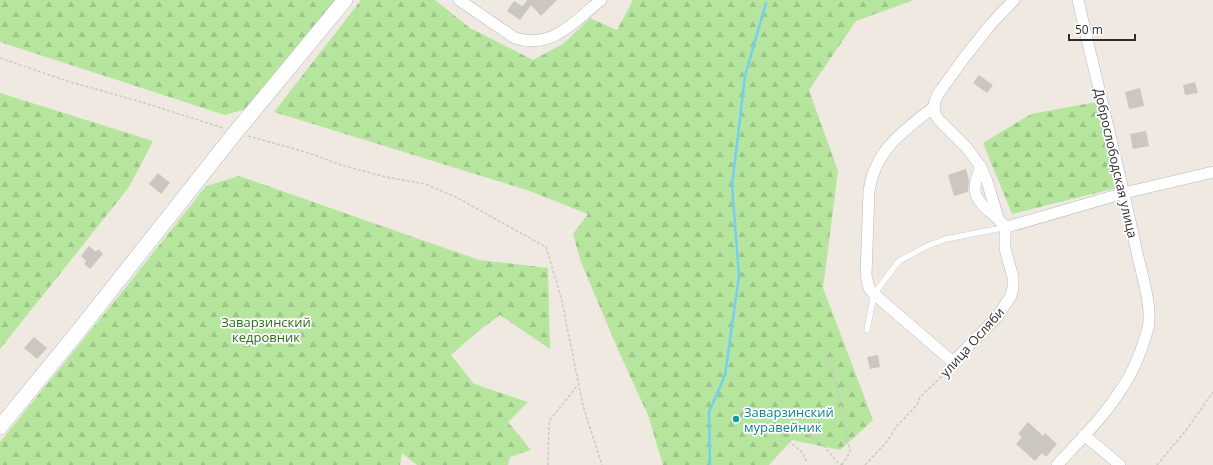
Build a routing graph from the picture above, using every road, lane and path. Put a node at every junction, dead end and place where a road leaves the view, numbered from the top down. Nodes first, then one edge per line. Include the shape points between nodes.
1 (344, 0) edge
2 (459, 0) edge
3 (601, 0) edge
4 (1014, 0) edge
5 (1078, 0) edge
6 (0, 58) edge
7 (934, 107) junction
8 (235, 132) junction
9 (1213, 172) edge
10 (1124, 194) junction
11 (1007, 227) junction
12 (874, 294) junction
13 (867, 330) dead end
14 (821, 350) dead end
15 (953, 362) junction
16 (578, 385) junction
17 (1213, 392) edge
18 (734, 415) dead end
19 (769, 426) junction
20 (0, 427) edge
21 (1084, 435) junction
22 (807, 462) dead end
23 (548, 465) edge
24 (602, 465) edge
25 (842, 465) edge
26 (866, 465) edge
27 (1058, 465) edge
28 (1120, 465) edge
29 (1157, 465) edge

1 - 8 street
2 - 3 street via 515,38 526,41 548,39 559,34
4 - 7 street via 964,58 938,94
5 - 10 street, Доброслободская улица
6 - 8 path
7 - 11 street via 939,120 966,147 981,167 974,188 976,196
7 - 12 street via 897,136 878,161 871,178 866,275 869,288
8 - 16 path via 341,165 425,184 456,197 546,247 560,297
8 - 20 street via 77,334
9 - 10 street
10 - 11 street
10 - 21 street, Доброслободская улица via 1146,293 1148,326 1142,347 1120,392
11 - 12 lane via 946,239 912,253 900,261
11 - 15 street, улица Осляби via 1005,249 1013,277 1011,296 997,317
12 - 13 lane
12 - 15 street
14 - 25 path via 826,355 838,387 844,418 850,452
15 - 26 path, улица Осляби via 920,397 917,405
16 - 23 path via 549,421
16 - 24 path via 582,406
17 - 29 path
18 - 19 path via 743,407 757,414
19 - 22 path via 803,453
19 - 25 path via 791,424 823,444
21 - 27 street, Доброслободская улица
21 - 28 street

